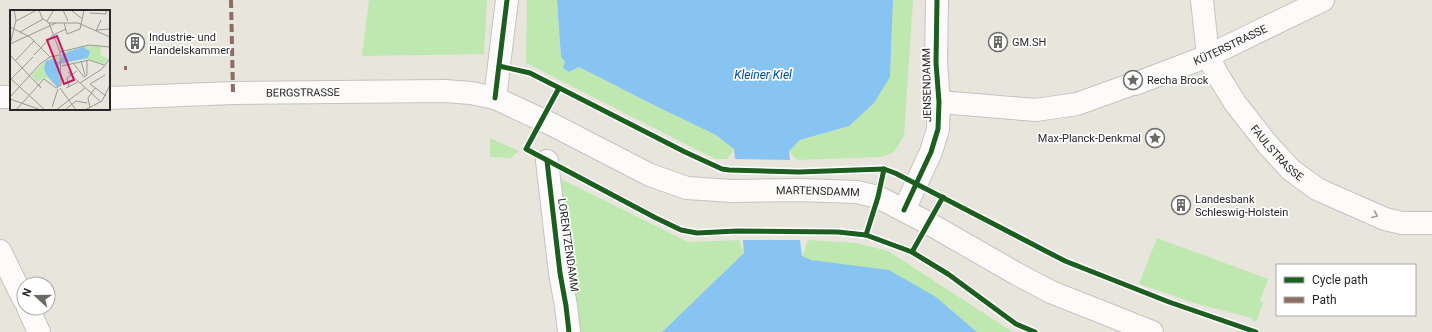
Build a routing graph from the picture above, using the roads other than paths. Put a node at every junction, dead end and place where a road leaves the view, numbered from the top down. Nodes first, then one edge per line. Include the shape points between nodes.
1 (507, 0) edge
2 (937, 0) edge
3 (1202, 0) edge
4 (1323, 0) edge
5 (1208, 56) junction
6 (110, 98) edge
7 (495, 98) junction
8 (939, 102) junction
9 (547, 161) dead end
10 (904, 210) junction
11 (1432, 223) edge
12 (0, 251) edge
13 (16, 284) edge
14 (32, 316) edge
15 (39, 332) edge
16 (569, 332) edge
17 (1152, 332) edge

1 - 7 street
2 - 8 street, JENSENDAMM via 936,63
3 - 5 street, FAULSTRASSE
4 - 5 street, KÜTERSTRASSE
5 - 8 street, KÜTERSTRASSE via 1078,104 1036,110
5 -> 11 street, FAULSTRASSE via 1235,103 1291,170 1317,189 1385,219 1402,223
6 - 7 street, BERGSTRASSE via 233,93 445,91
7 - 10 street, MARTENSDAMM via 650,175 687,188 857,192 878,197
8 - 10 street, JENSENDAMM via 938,129 931,152
9 - 16 street, LORENTZENDAMM
10 - 17 street, MARTENSDAMM via 1051,292
12 - 13 street
14 - 15 street

